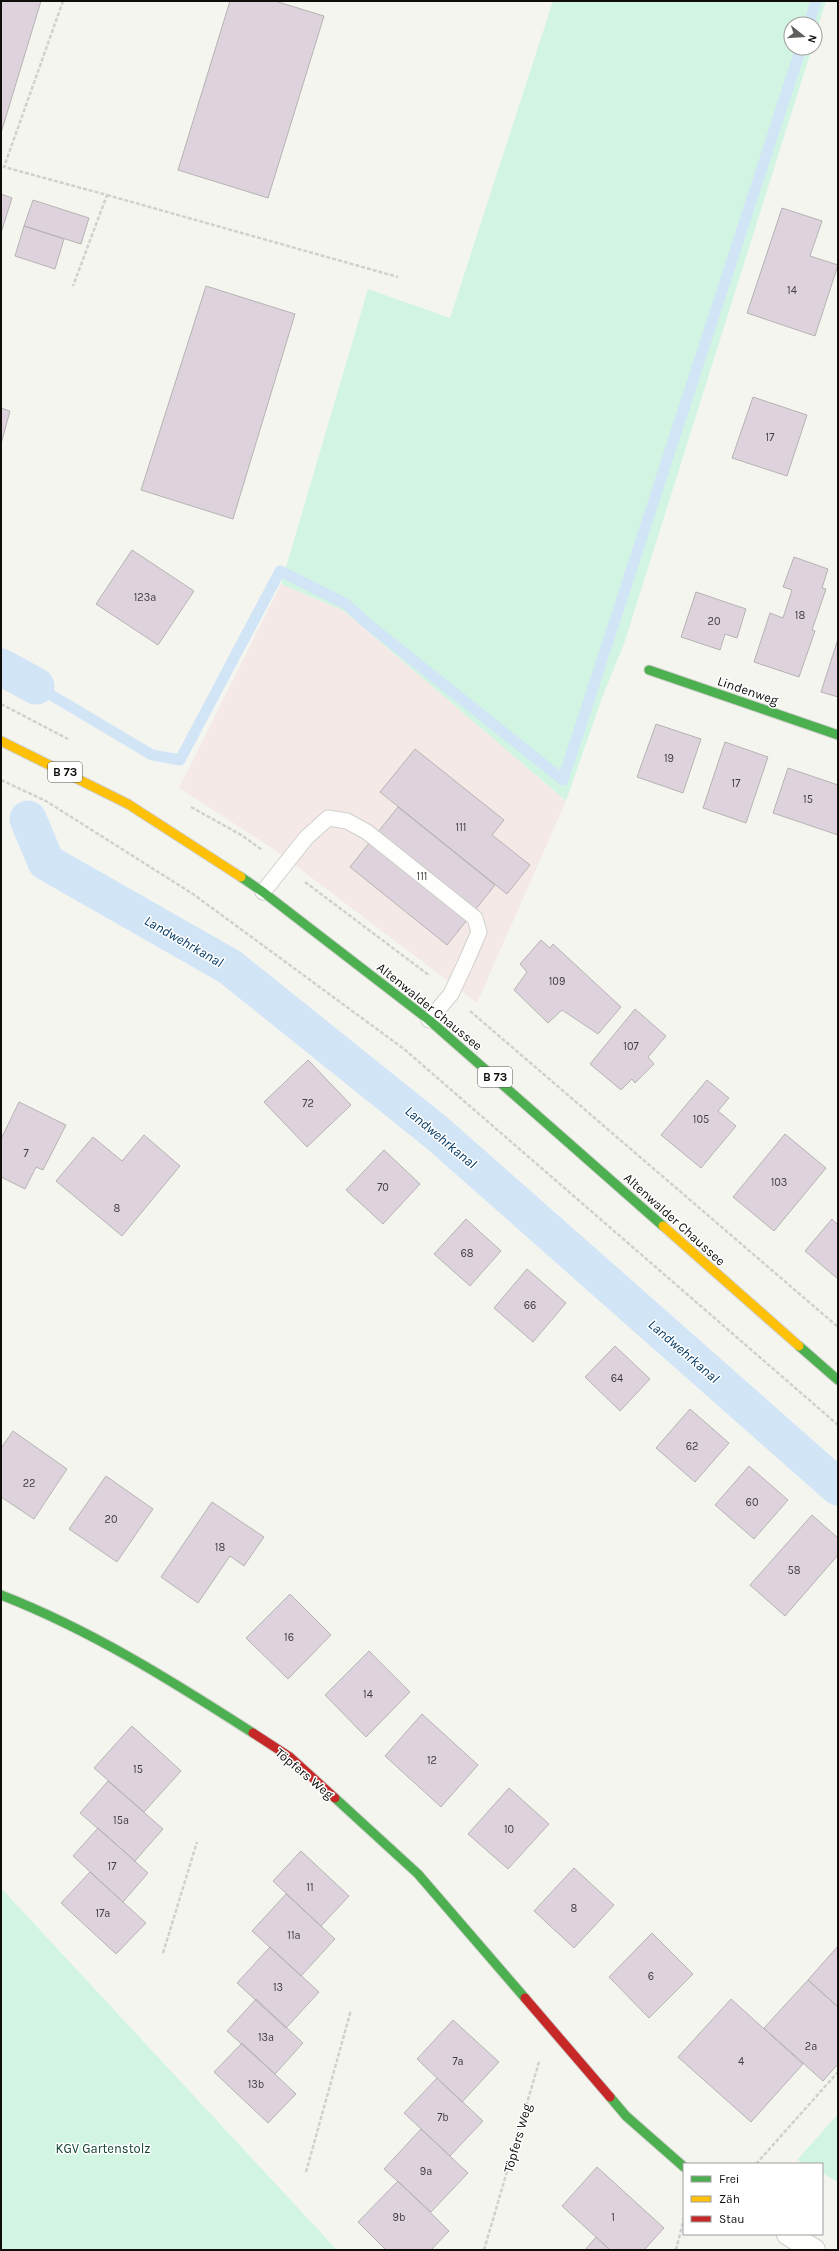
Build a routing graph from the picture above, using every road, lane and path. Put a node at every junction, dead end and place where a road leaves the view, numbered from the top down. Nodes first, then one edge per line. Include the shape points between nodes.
1 (63, 1) edge
2 (3, 166) edge
3 (107, 195) junction
4 (398, 278) dead end
5 (73, 286) dead end
6 (649, 670) dead end
7 (838, 735) edge
8 (1, 741) edge
9 (1, 780) edge
10 (263, 892) junction
11 (429, 1020) junction
12 (838, 1380) edge
13 (838, 1425) edge
14 (1, 1595) edge
15 (196, 1842) dead end
16 (163, 1953) dead end
17 (351, 2010) dead end
18 (549, 2027) junction
19 (838, 2072) edge
20 (757, 2163) edge
21 (683, 2166) edge
22 (306, 2172) dead end
23 (683, 2222) edge
24 (790, 2235) edge
25 (484, 2250) edge
26 (676, 2250) edge
27 (814, 2250) edge

1 - 2 path
2 - 3 path
3 - 4 path
3 - 5 path
6 - 7 street, Lindenweg
8 - 10 street, Altenwalder Chaussee / B 73 via 128,804
9 - 13 path via 46,801 193,894 404,1049
10 - 11 street, Altenwalder Chaussee / B 73
10 - 11 lane via 306,838 328,818 347,821 367,832 475,918 479,932 466,962 450,994
11 - 12 street, Altenwalder Chaussee / B 73
14 - 18 street, Töpfers Weg via 37,1609 158,1672 290,1757 418,1874
15 - 16 path
17 - 22 path
18 - 21 street, Töpfers Weg via 626,2116
18 - 25 path, Töpfers Weg
19 - 20 path
23 - 26 path
24 - 27 street

